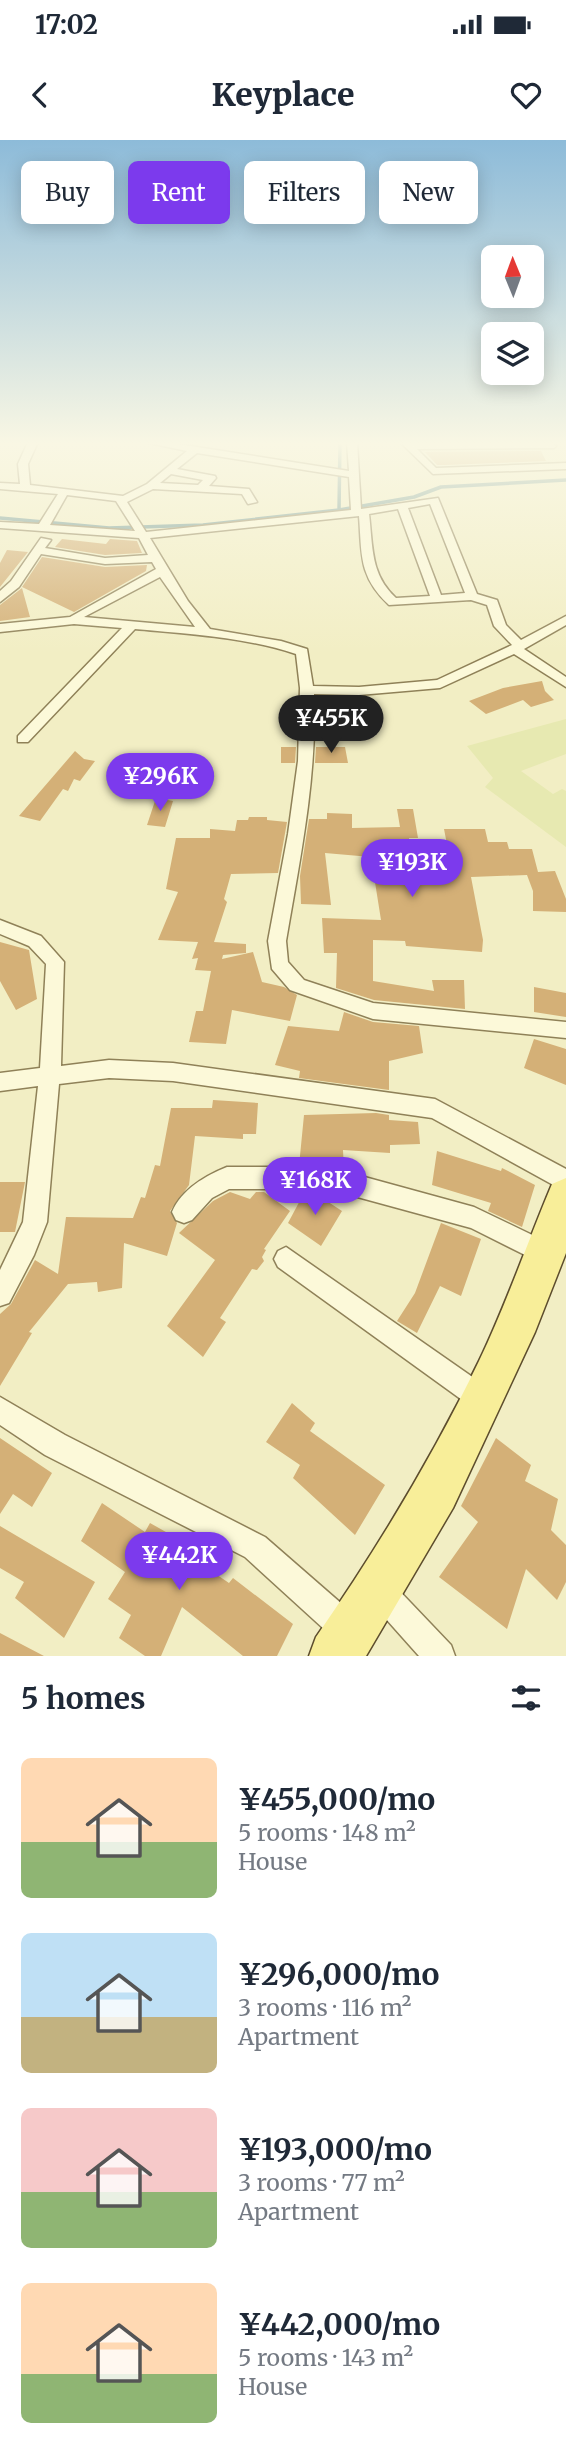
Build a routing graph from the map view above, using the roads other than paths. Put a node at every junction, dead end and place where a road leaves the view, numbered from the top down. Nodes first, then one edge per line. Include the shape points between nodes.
1 (54, 513) edge
2 (130, 513) edge
3 (335, 513) edge
4 (358, 513) edge
5 (405, 513) edge
6 (439, 513) edge
7 (0, 525) edge
8 (47, 529) junction
9 (146, 535) junction
10 (38, 550) junction
11 (158, 558) junction
12 (164, 570) junction
13 (472, 596) junction
14 (0, 598) edge
15 (437, 598) junction
16 (566, 620) edge
17 (74, 621) junction
18 (132, 625) junction
19 (0, 628) edge
20 (206, 632) junction
21 (518, 648) junction
22 (566, 683) edge
23 (309, 690) junction
24 (23, 738) dead end
25 (0, 927) edge
26 (566, 1030) edge
27 (50, 1074) junction
28 (0, 1082) edge
29 (566, 1181) edge
30 (566, 1197) edge
31 (184, 1212) dead end
32 (547, 1254) junction
33 (286, 1259) dead end
34 (0, 1294) edge
35 (485, 1401) junction
36 (0, 1410) edge
37 (377, 1588) junction
38 (343, 1644) edge
39 (440, 1656) edge

1 - 8 street
2 - 9 street
3 - 9 street
4 - 15 street via 368,569 379,591 393,602
5 - 15 street
6 - 13 street
7 - 8 street
8 - 9 street
8 - 10 street
9 - 11 street
10 - 11 street via 105,561
10 - 14 street
11 - 12 street
12 - 17 street
12 - 20 street via 185,611
13 - 15 street
13 - 21 street via 493,603 499,626
16 - 21 street
17 - 18 street
17 - 19 street
18 - 20 street
18 - 24 street
20 - 23 street via 302,652
21 - 22 street
21 - 23 street via 440,684
23 - 26 street via 302,796 276,941 279,964 297,985 373,1011
25 - 27 street via 35,941 55,962
27 - 28 street
27 - 29 street via 108,1069 173,1072 435,1109
27 - 34 street via 35,1222
30 - 32 main road
31 - 32 street via 204,1190 227,1178 350,1184 474,1218
32 - 35 main road
33 - 35 street
35 - 37 main road
36 - 38 street via 55,1445 255,1547
37 - 38 main road
37 - 39 street

